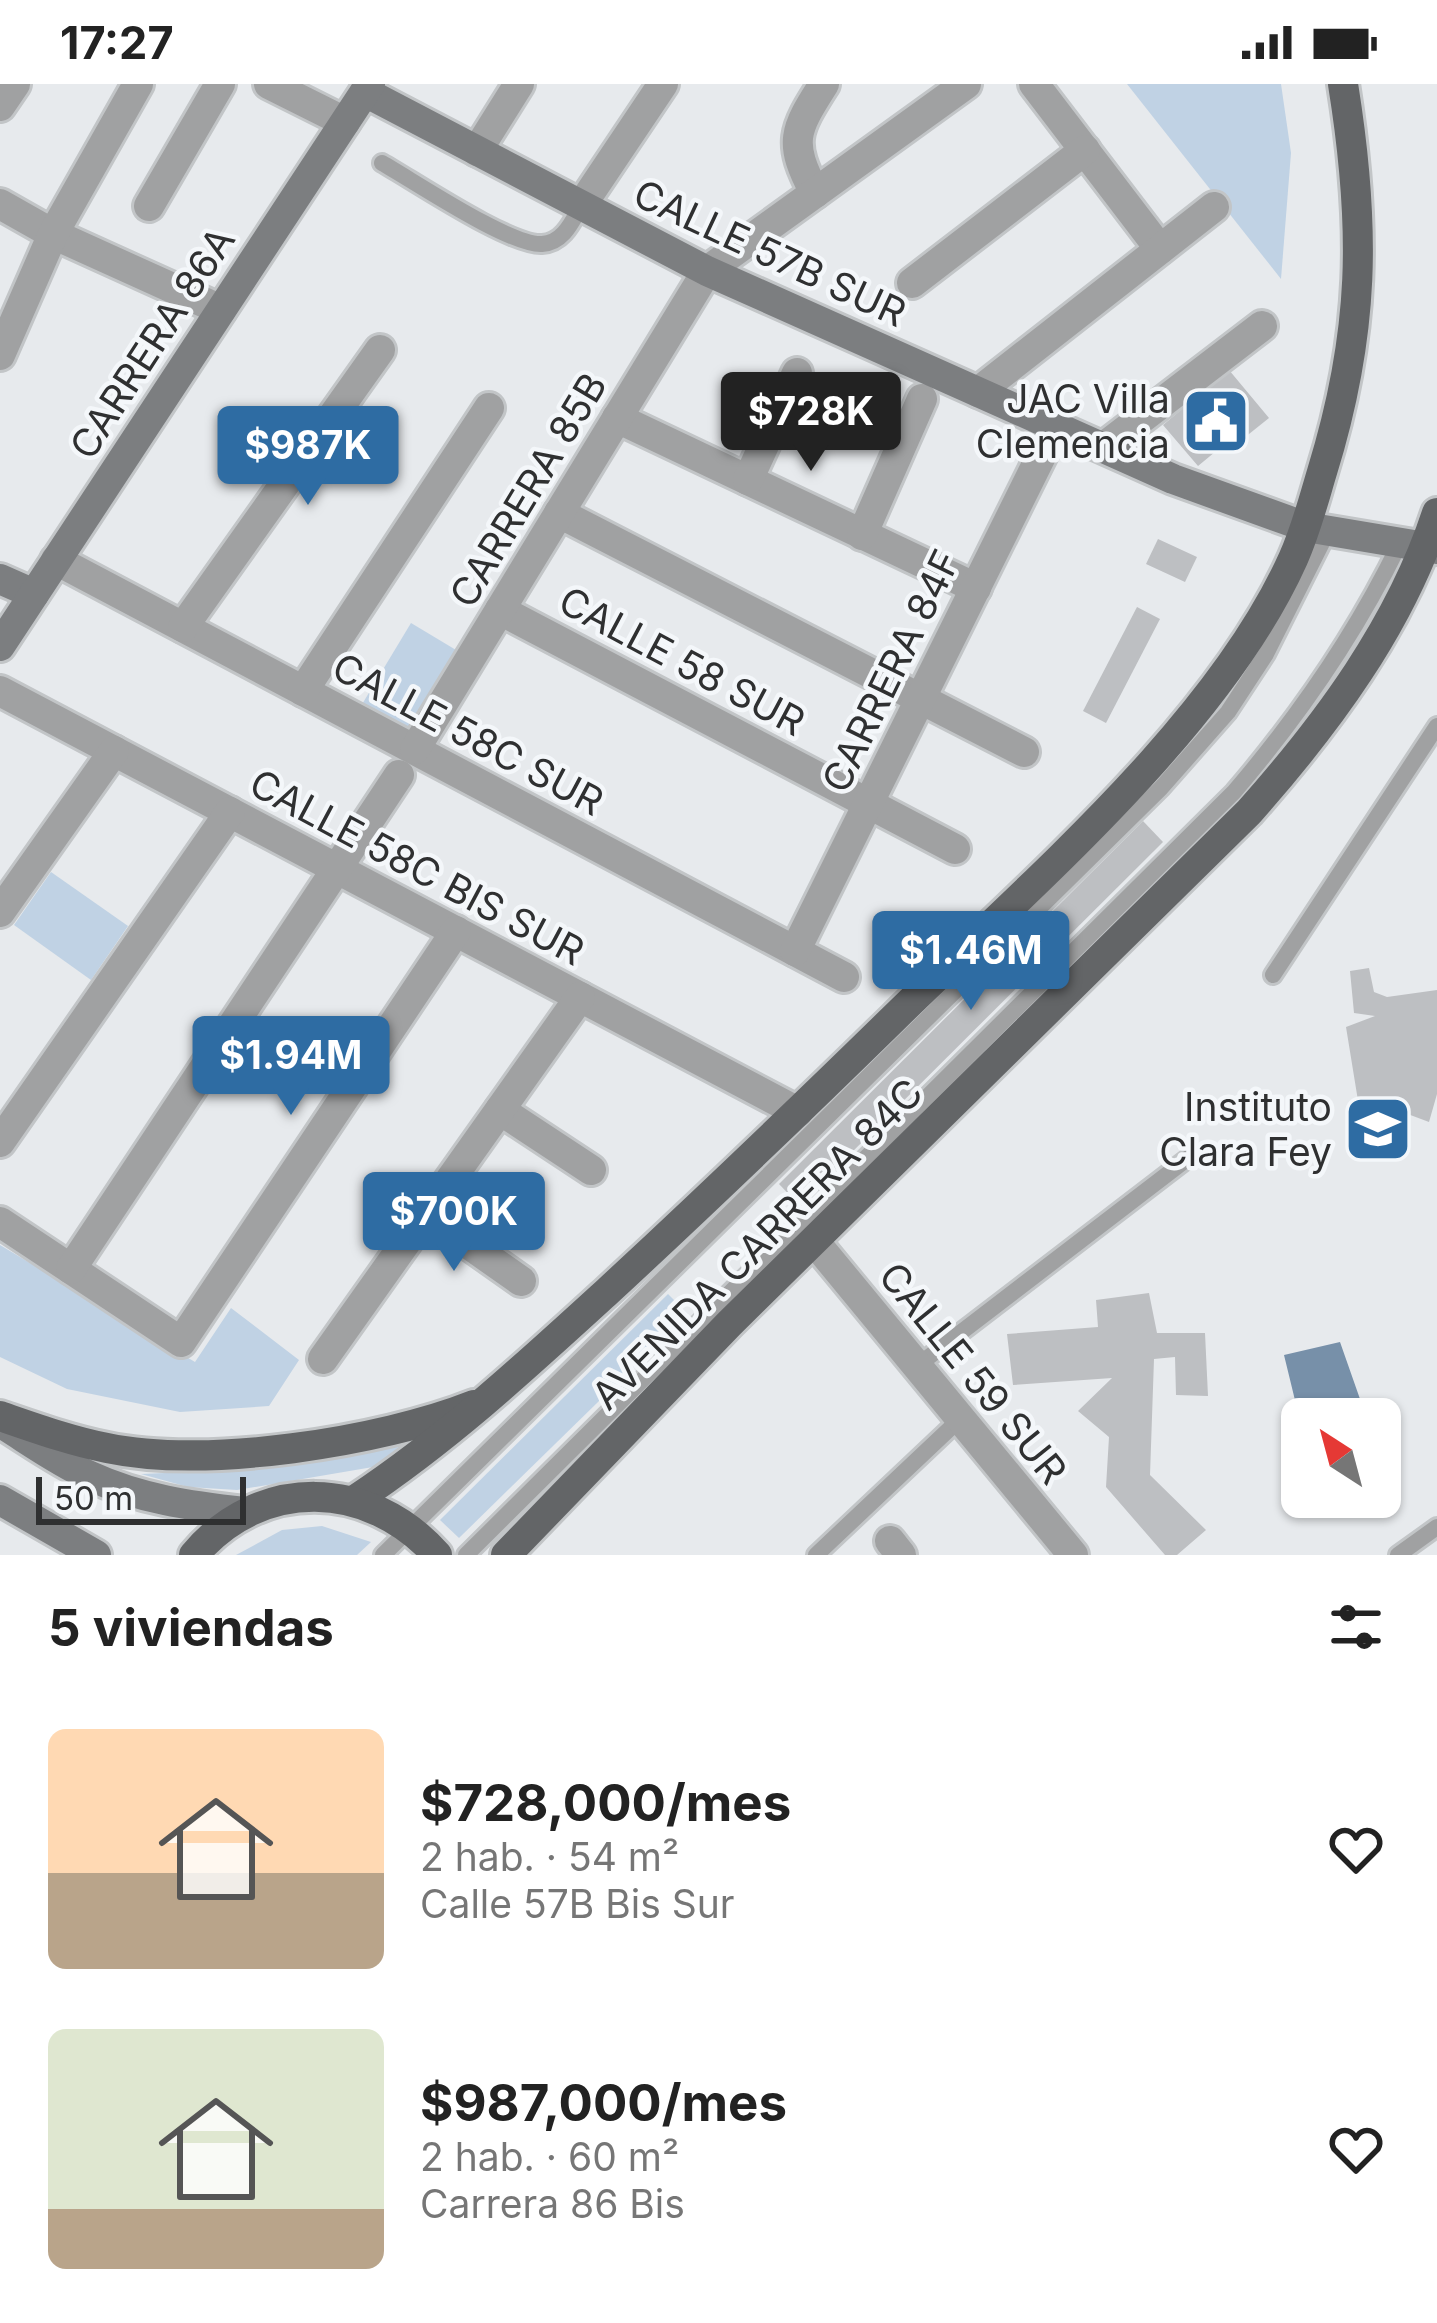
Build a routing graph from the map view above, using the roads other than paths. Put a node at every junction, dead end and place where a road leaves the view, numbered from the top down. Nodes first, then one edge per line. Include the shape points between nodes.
1 (15, 84) edge
2 (138, 84) edge
3 (220, 84) edge
4 (269, 84) edge
5 (520, 84) edge
6 (663, 84) edge
7 (824, 84) edge
8 (966, 84) edge
9 (1034, 84) edge
10 (1343, 84) edge
11 (367, 88) edge
12 (0, 106) edge
13 (345, 122) junction
14 (1084, 150) junction
15 (477, 151) junction
16 (382, 163) dead end
17 (814, 194) junction
18 (0, 204) edge
19 (149, 206) dead end
20 (581, 206) junction
21 (1214, 207) dead end
22 (53, 234) junction
23 (1160, 249) junction
24 (707, 271) junction
25 (912, 283) dead end
26 (221, 310) junction
27 (1262, 326) dead end
28 (380, 350) dead end
29 (0, 355) edge
30 (797, 373) dead end
31 (978, 392) junction
32 (922, 399) dead end
33 (489, 408) dead end
34 (617, 418) junction
35 (1056, 426) junction
36 (1104, 448) junction
37 (748, 480) junction
38 (559, 513) junction
39 (1437, 513) edge
40 (1317, 530) junction
41 (862, 535) junction
42 (1420, 547) edge
43 (56, 560) junction
44 (0, 579) edge
45 (976, 588) junction
46 (34, 594) junction
47 (500, 610) junction
48 (183, 627) junction
49 (0, 646) edge
50 (0, 691) edge
51 (303, 691) junction
52 (920, 699) junction
53 (1437, 726) edge
54 (114, 751) junction
55 (1024, 752) dead end
56 (407, 762) junction
57 (868, 804) junction
58 (230, 812) junction
59 (955, 849) dead end
60 (337, 868) junction
61 (0, 912) edge
62 (456, 931) junction
63 (795, 951) junction
64 (1273, 975) dead end
65 (844, 977) dead end
66 (580, 997) junction
67 (500, 1110) junction
68 (798, 1112) junction
69 (0, 1142) edge
70 (1191, 1156) dead end
71 (591, 1170) dead end
72 (426, 1214) junction
73 (0, 1222) edge
74 (814, 1240) junction
75 (71, 1269) junction
76 (521, 1280) dead end
77 (322, 1359) dead end
78 (917, 1366) junction
79 (491, 1398) junction
80 (960, 1418) junction
81 (0, 1420) edge
82 (0, 1499) edge
83 (355, 1500) junction
84 (245, 1512) junction
85 (534, 1521) junction
86 (1437, 1526) edge
87 (410, 1528) junction
88 (96, 1555) edge
89 (194, 1555) edge
90 (383, 1555) edge
91 (437, 1555) edge
92 (466, 1555) edge
93 (506, 1555) edge
94 (530, 1555) edge
95 (816, 1555) edge
96 (1072, 1555) edge
97 (1398, 1555) edge

1 - 12 street
2 - 22 street
3 - 19 street
4 - 13 street
5 - 15 street
6 - 20 street
7 - 17 street via 795,141
8 - 17 street
9 - 14 street
10 - 40 main road, AVENIDA CARRERA 84C via 1361,249 1356,336
11 - 13 street, CARRERA 86A
11 - 15 street, CALLE 57B SUR
13 - 26 street, CARRERA 86A
14 - 23 street
14 - 25 street
15 - 20 street, CALLE 57B SUR
16 - 20 lane via 530,242 560,238
17 - 24 street
18 - 22 street
20 - 24 street, CALLE 57B SUR
21 - 23 street
22 - 26 street
22 - 29 street
23 - 31 street
24 - 31 street, CALLE 57B SUR
24 - 34 street, CARRERA 85B
26 - 43 street, CARRERA 86A
27 - 36 street
28 - 48 street
30 - 37 street
31 - 35 street, CALLE 57B SUR
32 - 41 street
33 - 51 street
34 - 37 street
34 - 38 street, CARRERA 85B
35 - 36 street, CALLE 57B SUR
35 - 45 street, CARRERA 84F
36 - 40 street, CALLE 57B SUR
37 - 41 street
38 - 47 street, CARRERA 85B
38 - 52 street
39 - 42 main road, AVENIDA CARRERA 84C
40 - 42 street, CALLE 57B SUR
40 - 68 main road, AVENIDA CARRERA 84C via 1162,749
40 - 87 lane via 1266,654 1161,788
41 - 45 street
42 - 74 main road, AVENIDA CARRERA 84C via 1388,624 1274,784
42 - 92 lane via 1234,792
43 - 46 street, CARRERA 86A
43 - 48 street, CALLE 58C SUR
44 - 46 street
45 - 52 street, CARRERA 84F
46 - 49 street, CARRERA 86A
47 - 56 street, CARRERA 85B
47 - 57 street, CALLE 58 SUR
48 - 51 street, CALLE 58C SUR
50 - 54 street, CALLE 58C BIS SUR
51 - 56 street, CALLE 58C SUR
52 - 55 street
52 - 57 street, CARRERA 84F
53 - 64 lane
54 - 58 street, CALLE 58C BIS SUR
54 - 61 street
56 - 60 street, CARRERA 85B
56 - 63 street, CALLE 58C SUR
57 - 59 street, CALLE 58 SUR
57 - 63 street, CARRERA 84F
58 - 60 street, CALLE 58C BIS SUR
58 - 69 street
60 - 62 street, CALLE 58C BIS SUR
60 - 75 street, CARRERA 85B
62 - 66 street, CALLE 58C BIS SUR
62 - 75 street via 181,1342
63 - 65 street, CALLE 58C SUR
66 - 67 street
66 - 68 street, CALLE 58C BIS SUR
67 - 71 street
67 - 72 street
68 - 79 main road, AVENIDA CARRERA 84C
70 - 78 lane
72 - 76 street
72 - 77 street
73 - 75 street
74 - 78 street, CALLE 59 SUR
74 - 85 main road, AVENIDA CARRERA 84C
78 - 80 street, CALLE 59 SUR
79 - 81 main road via 337,1440 212,1453 110,1449
79 - 83 main road, AVENIDA CARRERA 84C
80 - 95 lane
80 - 96 street, CALLE 59 SUR
81 - 84 street via 86,1475 179,1505
82 - 88 street
83 - 84 main road via 299,1496
83 - 87 main road
84 - 89 main road
85 - 93 main road, AVENIDA CARRERA 84C
85 - 94 main road
86 - 97 lane
87 - 90 lane
87 - 91 main road

